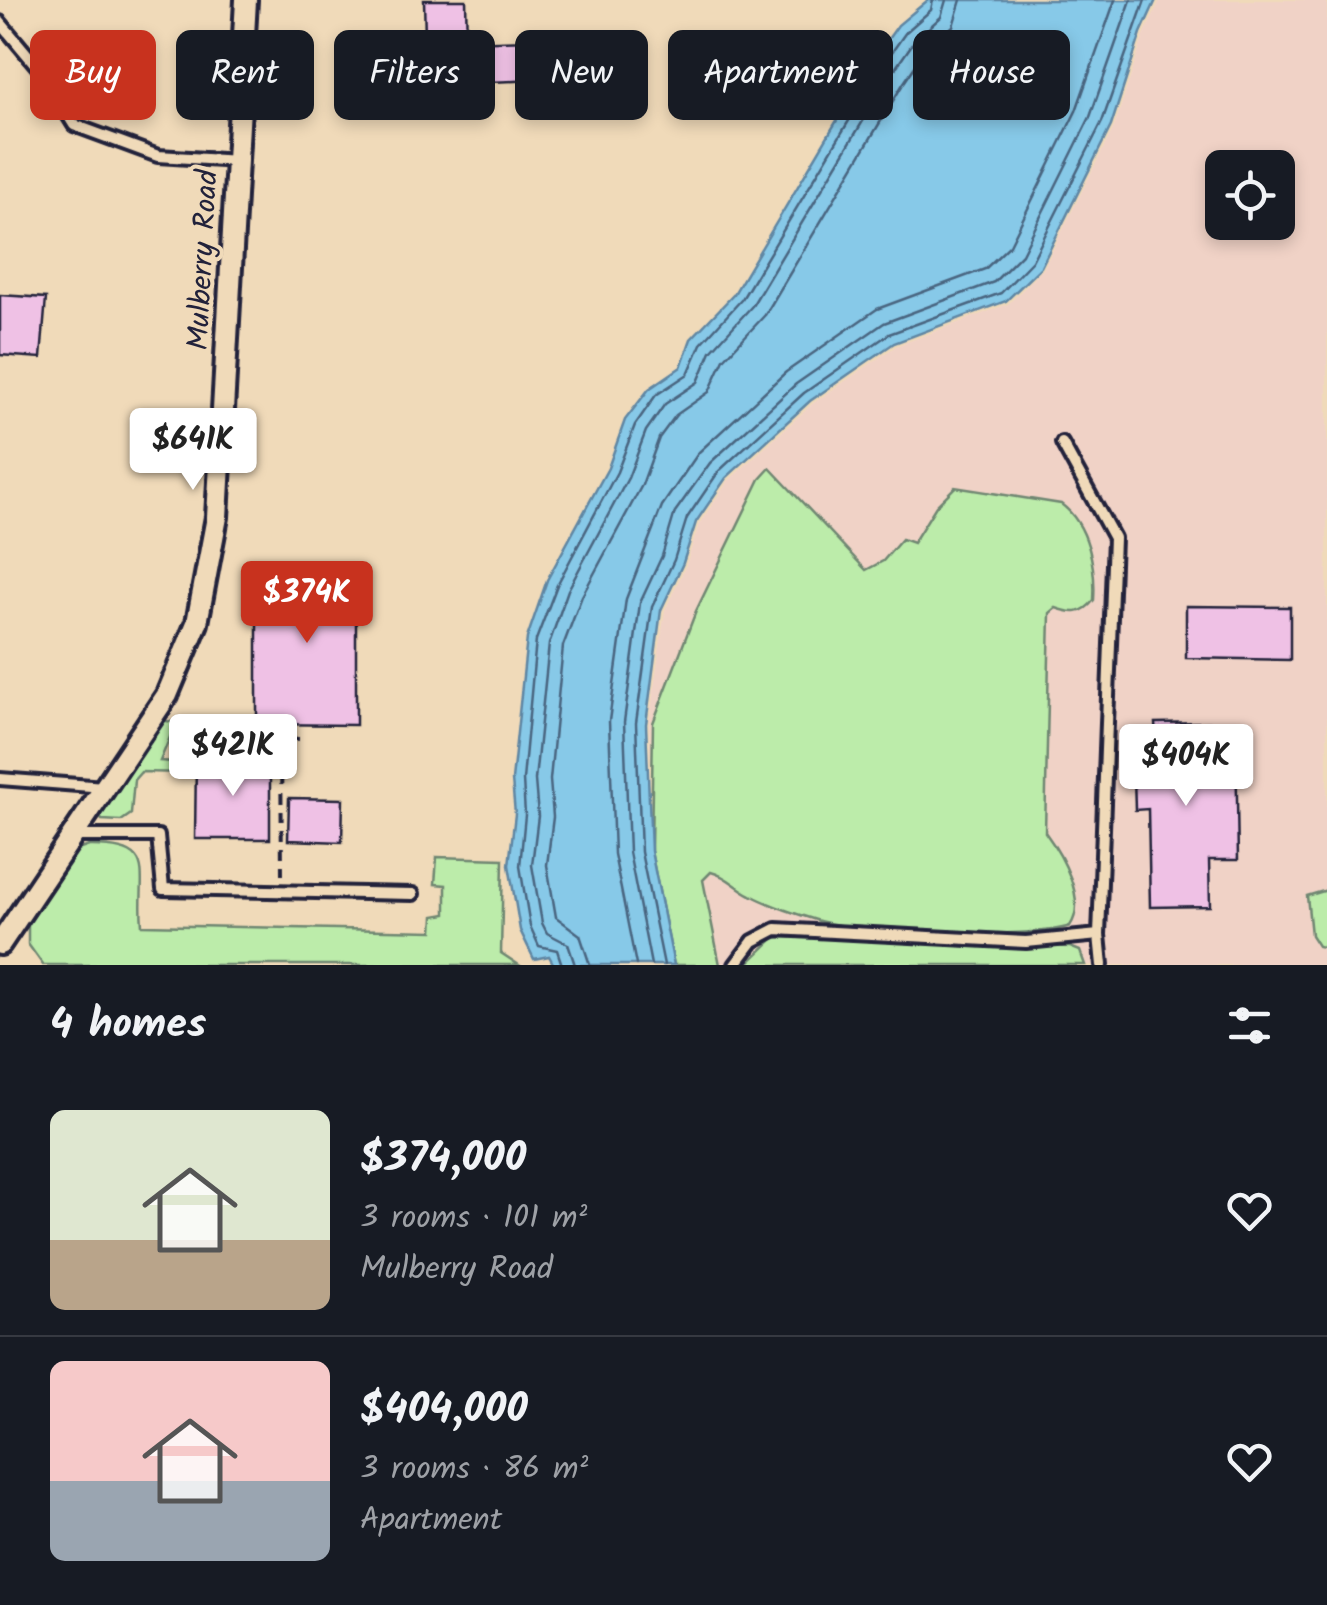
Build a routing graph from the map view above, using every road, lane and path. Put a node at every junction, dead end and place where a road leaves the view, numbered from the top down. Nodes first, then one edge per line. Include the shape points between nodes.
1 (246, 0) edge
2 (0, 22) edge
3 (238, 161) junction
4 (1062, 443) dead end
5 (282, 738) junction
6 (303, 739) dead end
7 (257, 759) dead end
8 (0, 780) edge
9 (106, 787) junction
10 (73, 836) junction
11 (282, 892) junction
12 (413, 894) dead end
13 (1099, 935) junction
14 (0, 944) edge
15 (735, 965) edge
16 (1102, 965) edge

1 - 3 street, Mulberry Road
2 - 3 lane via 74,126 158,156
3 - 9 street, Mulberry Road via 209,573 167,695
4 - 13 lane via 1114,538
5 - 6 path
5 - 7 path via 256,738
5 - 11 path
8 - 9 lane
9 - 10 street, Mulberry Road
10 - 11 lane via 158,836 163,889
10 - 14 street, Mulberry Road
11 - 12 lane
13 - 15 lane via 1026,942 776,929 753,941
13 - 16 lane

